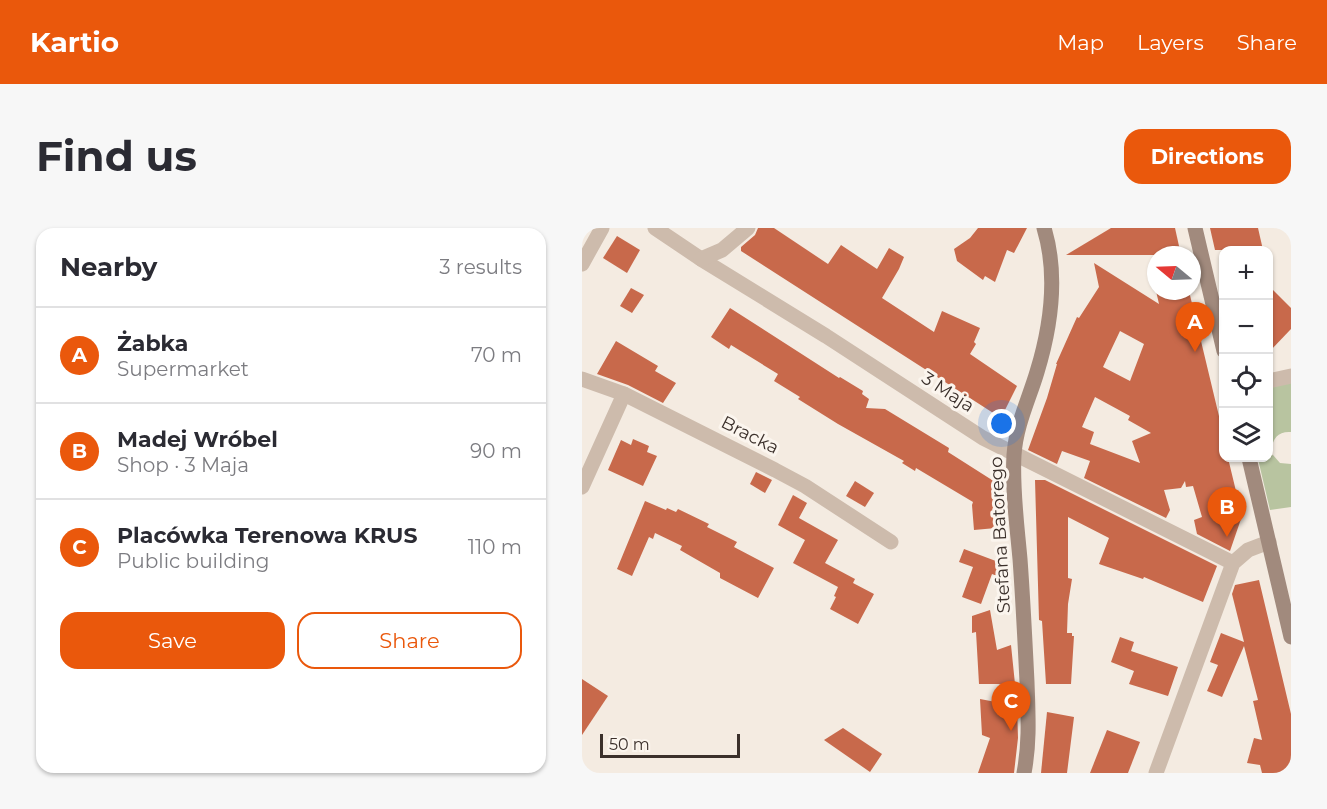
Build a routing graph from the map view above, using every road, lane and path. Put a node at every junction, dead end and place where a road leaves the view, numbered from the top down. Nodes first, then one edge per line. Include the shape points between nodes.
1 (602, 228) edge
2 (656, 228) edge
3 (748, 228) edge
4 (1044, 228) edge
5 (1195, 228) edge
6 (700, 259) junction
7 (582, 264) edge
8 (1219, 330) edge
9 (1291, 376) edge
10 (582, 379) edge
11 (1273, 380) edge
12 (624, 394) junction
13 (1014, 454) junction
14 (1250, 462) edge
15 (582, 487) edge
16 (891, 542) dead end
17 (1269, 542) junction
18 (1233, 563) junction
19 (1291, 637) edge
20 (1024, 773) edge
21 (1156, 773) edge

1 - 7 street
2 - 6 street, 3 Maja
3 - 6 street via 722,250
4 - 13 street, Stefana Batorego via 1052,272 1046,337 1019,423
5 - 8 street
6 - 13 street, 3 Maja
9 - 11 street
10 - 12 street, Bracka
12 - 15 street
12 - 16 street, Bracka via 775,470
13 - 18 street, 3 Maja
13 - 20 street, Stefana Batorego via 1030,731
14 - 17 street
17 - 18 street via 1248,550
17 - 19 street
18 - 21 street

